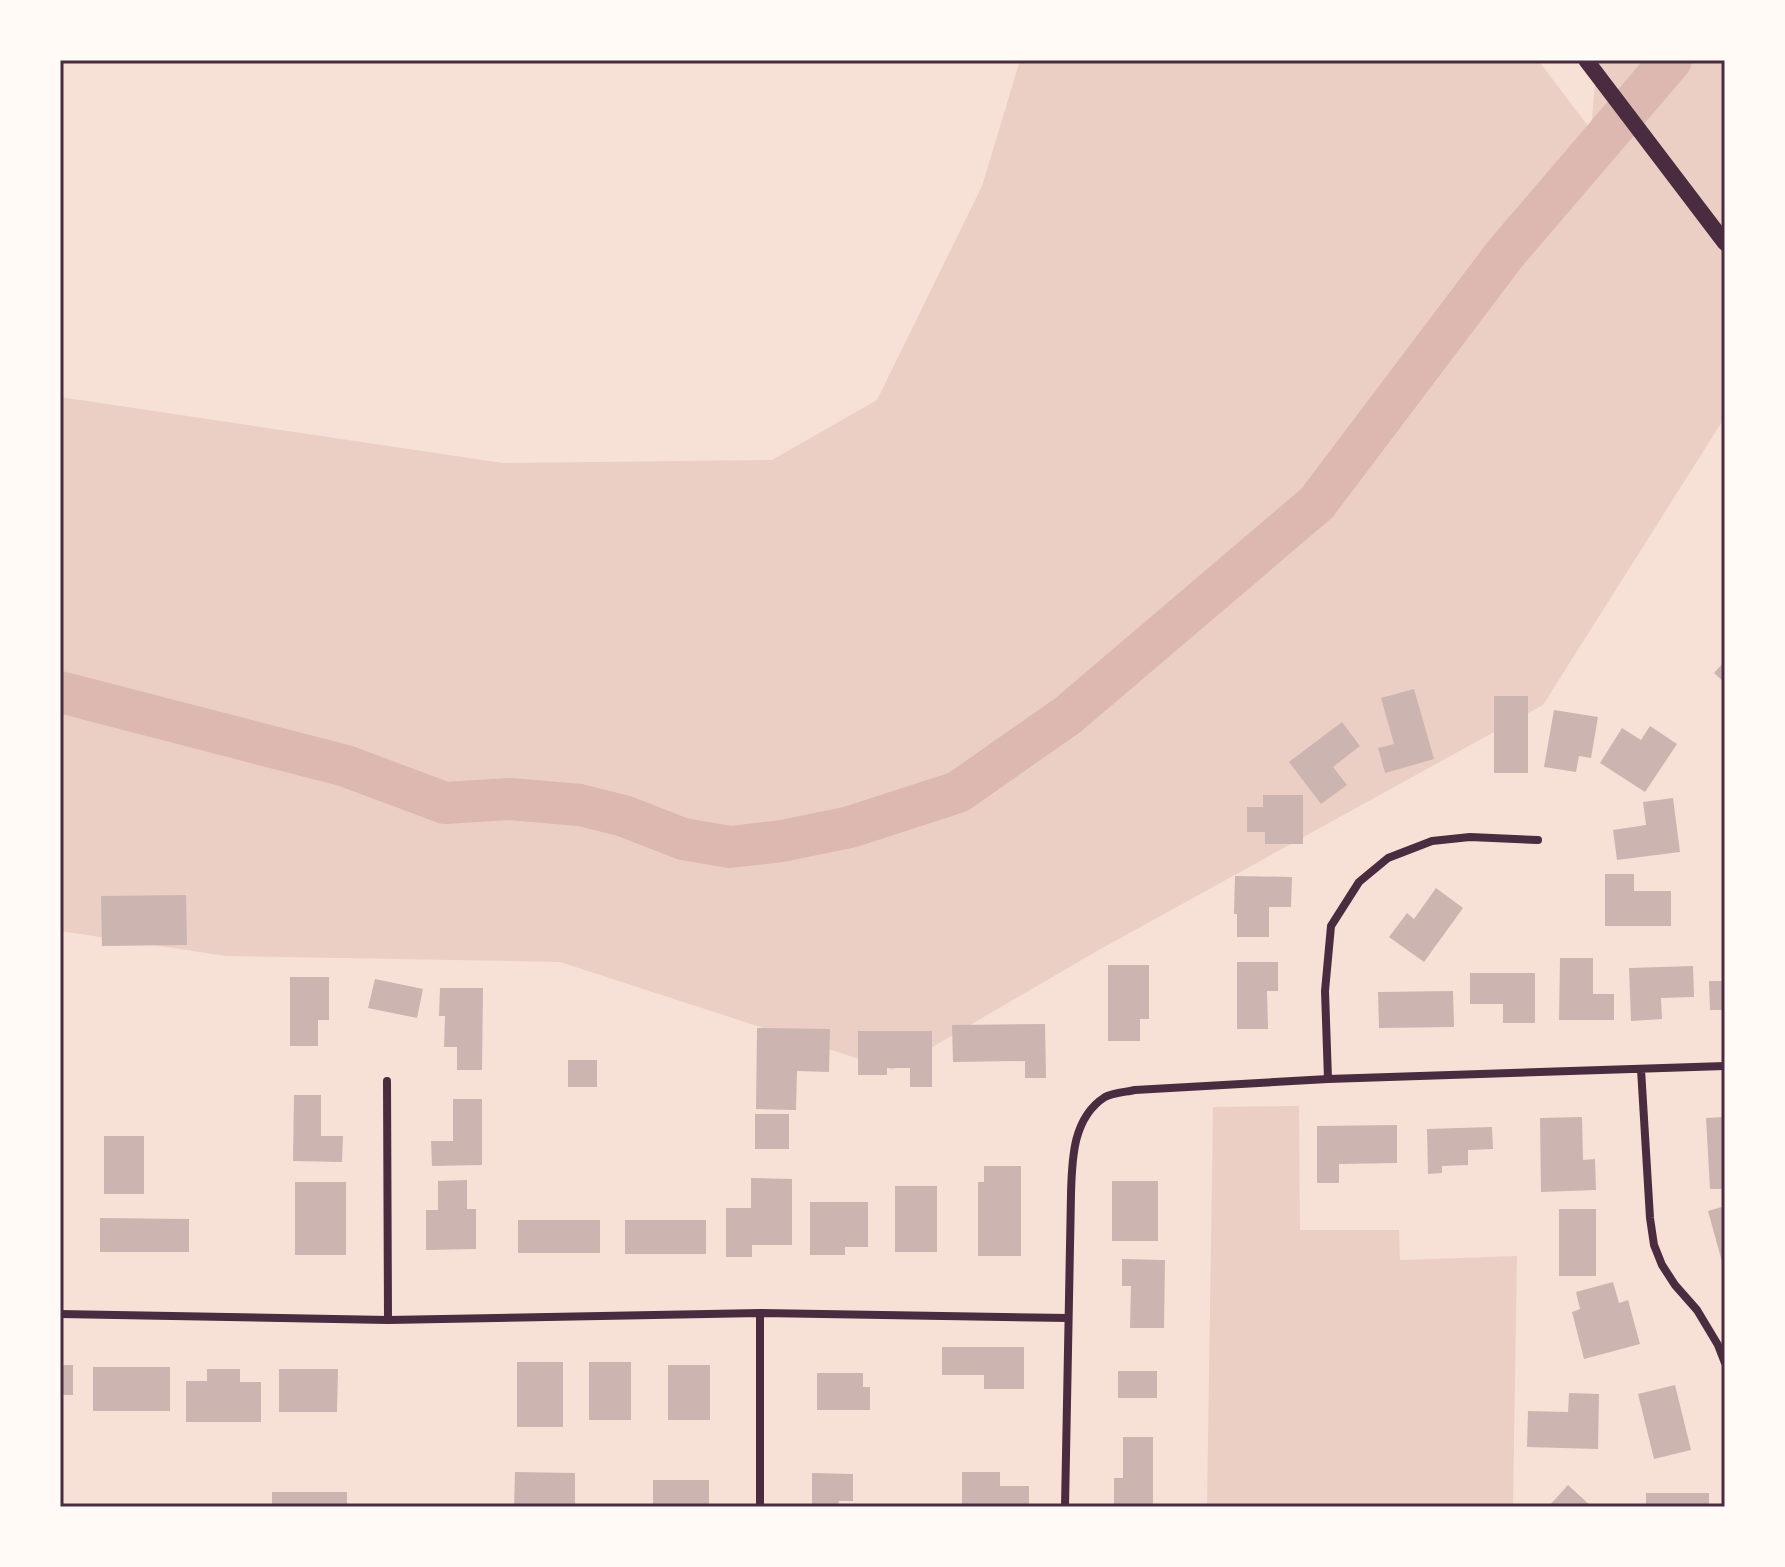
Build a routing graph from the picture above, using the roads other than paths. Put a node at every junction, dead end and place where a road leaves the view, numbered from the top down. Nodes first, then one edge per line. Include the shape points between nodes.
1 (1586, 60) edge
2 (1722, 240) edge
3 (1538, 840) dead end
4 (1725, 1066) edge
5 (1641, 1069) junction
6 (1328, 1079) junction
7 (387, 1081) dead end
8 (760, 1313) junction
9 (60, 1314) edge
10 (1068, 1318) junction
11 (388, 1320) junction
12 (1725, 1363) edge
13 (760, 1507) edge
14 (1065, 1507) edge

1 - 2 highway
3 - 6 street via 1432,841 1388,858 1359,882 1331,926 1325,991
4 - 5 street
5 - 6 street
5 - 12 street via 1654,1245
6 - 10 street via 1106,1096 1087,1115 1074,1144
7 - 11 street
8 - 10 street
8 - 11 street
8 - 13 street
9 - 11 street
10 - 14 street

